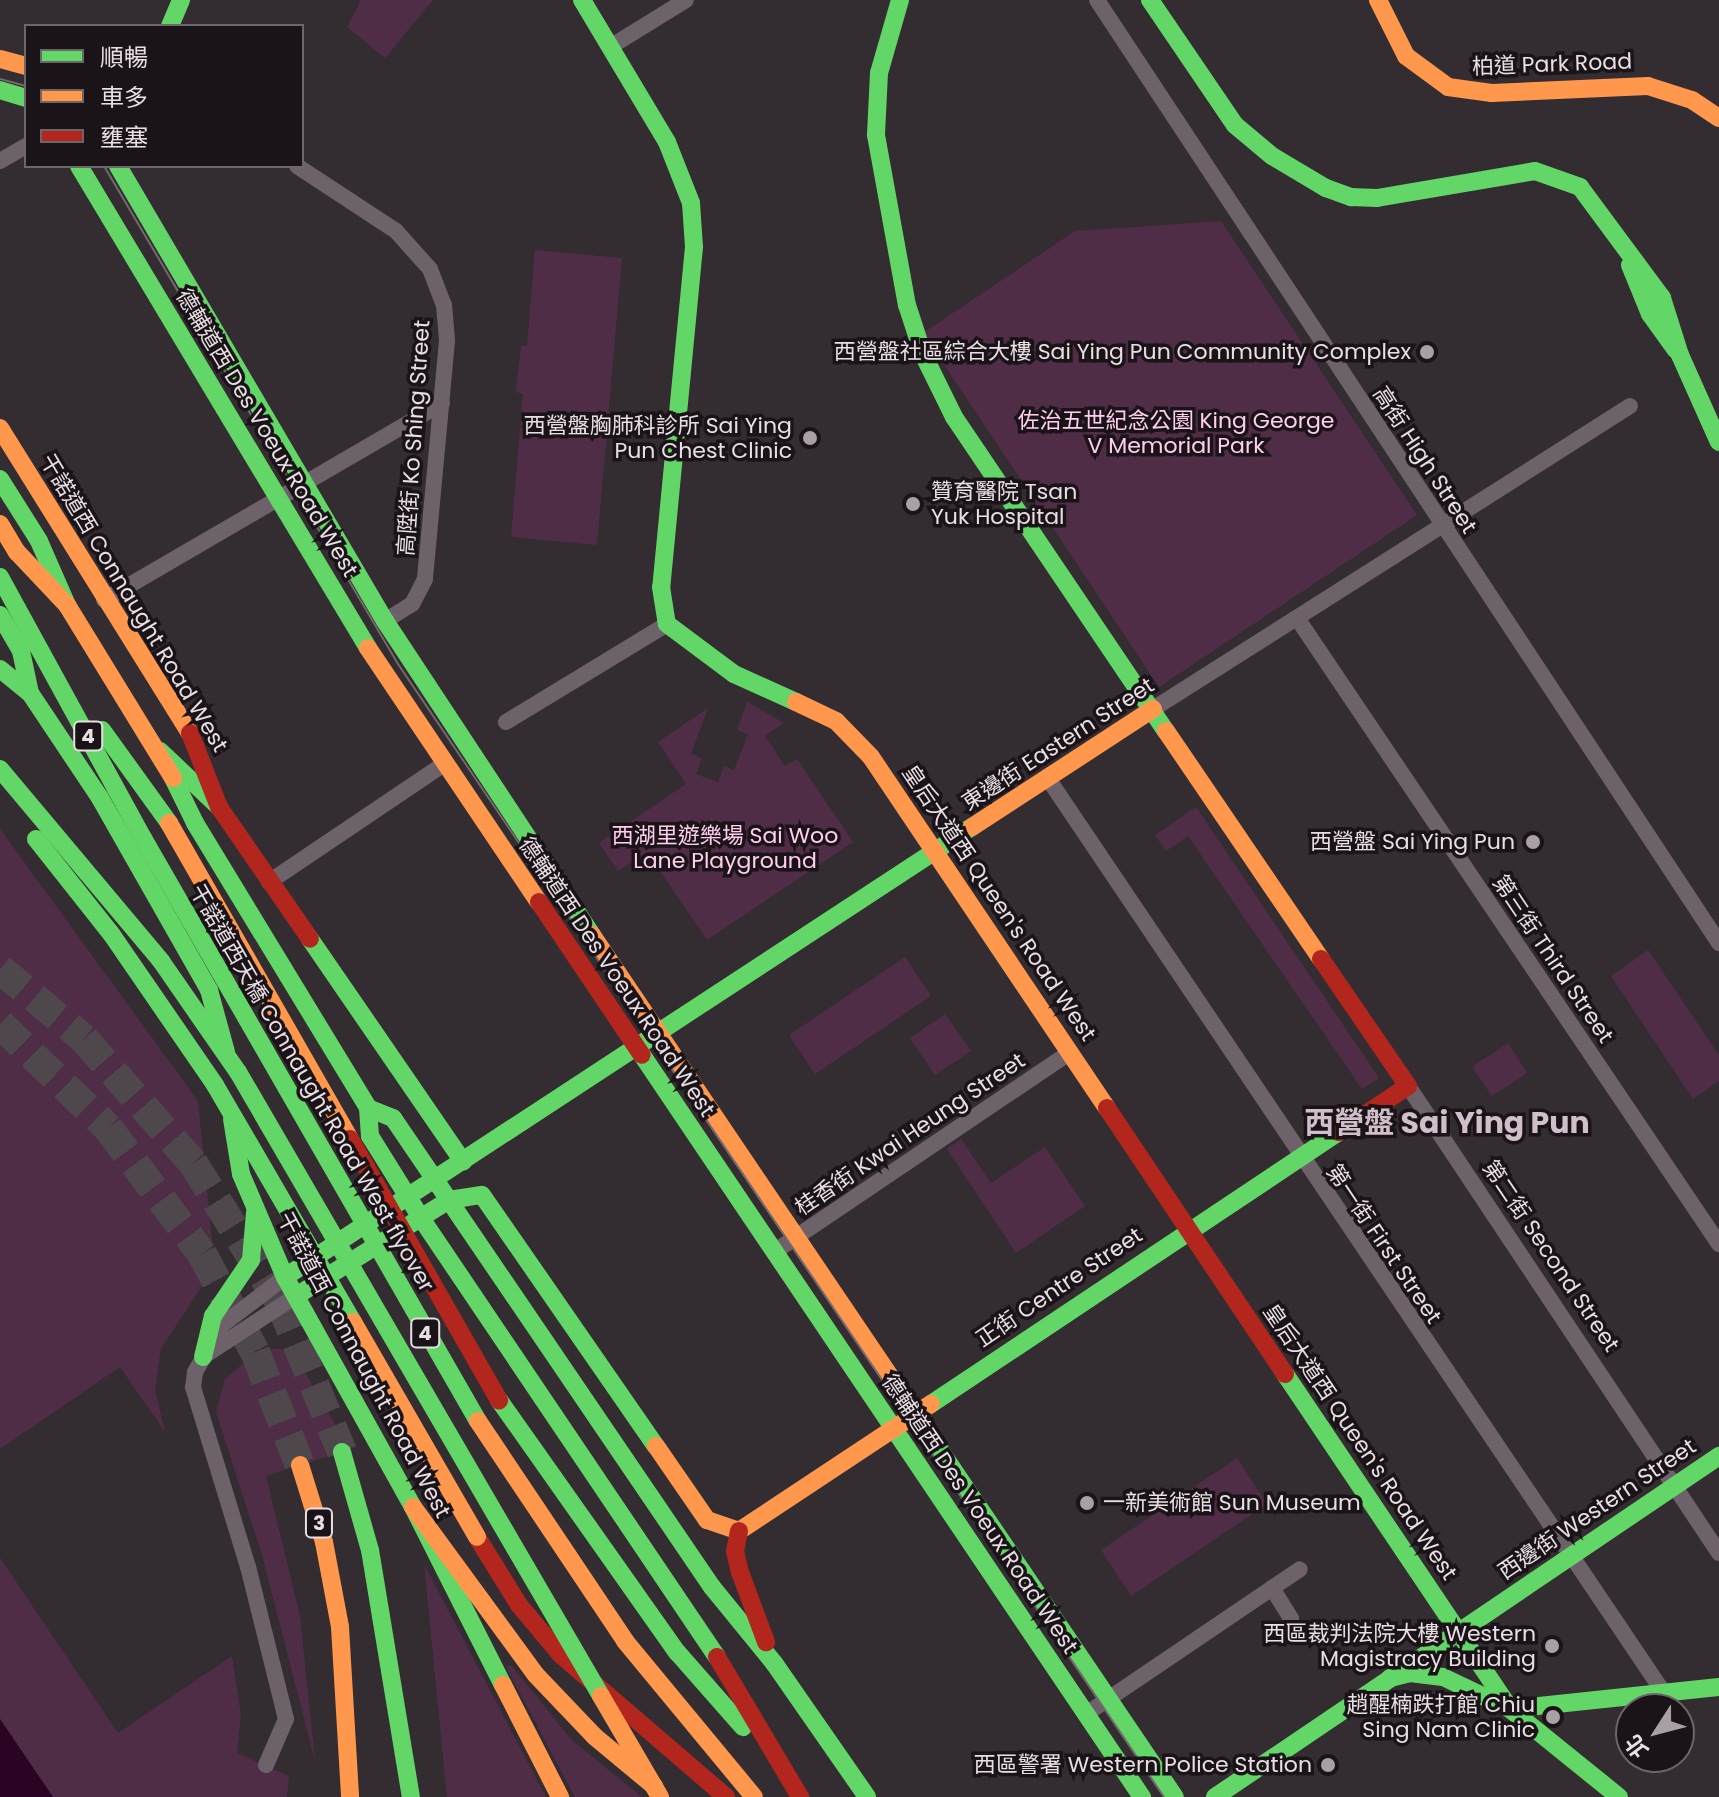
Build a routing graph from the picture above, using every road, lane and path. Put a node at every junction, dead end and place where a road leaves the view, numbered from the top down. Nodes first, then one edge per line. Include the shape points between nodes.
1 (181, 0) edge
2 (582, 0) edge
3 (686, 0) edge
4 (900, 0) edge
5 (1097, 0) edge
6 (1150, 0) edge
7 (1378, 0) edge
8 (171, 24) edge
9 (610, 47) junction
10 (0, 59) edge
11 (24, 65) edge
12 (0, 90) edge
13 (24, 97) edge
14 (1719, 118) edge
15 (24, 147) edge
16 (0, 161) edge
17 (80, 168) edge
18 (119, 168) edge
19 (300, 168) edge
20 (442, 403) junction
21 (1630, 406) dead end
22 (0, 428) edge
23 (1719, 442) edge
24 (0, 479) edge
25 (304, 482) junction
26 (277, 499) junction
27 (0, 524) edge
28 (1441, 525) junction
29 (0, 577) edge
30 (104, 600) junction
31 (67, 605) junction
32 (0, 615) edge
33 (1297, 618) junction
34 (385, 621) junction
35 (667, 624) junction
36 (41, 648) junction
37 (0, 669) edge
38 (30, 693) junction
39 (1153, 709) junction
40 (506, 722) dead end
41 (160, 751) junction
42 (444, 764) junction
43 (0, 769) edge
44 (1047, 777) junction
45 (0, 794) edge
46 (219, 807) junction
47 (936, 852) junction
48 (269, 882) junction
49 (1719, 943) edge
50 (658, 1034) junction
51 (637, 1049) junction
52 (1070, 1052) junction
53 (1408, 1086) junction
54 (368, 1108) junction
55 (1300, 1159) junction
56 (463, 1162) junction
57 (436, 1181) junction
58 (408, 1198) junction
59 (449, 1200) junction
60 (255, 1212) junction
61 (421, 1218) junction
62 (1189, 1231) junction
63 (796, 1237) junction
64 (1719, 1244) edge
65 (774, 1252) junction
66 (285, 1277) junction
67 (296, 1296) junction
68 (203, 1357) junction
69 (914, 1413) junction
70 (893, 1428) junction
71 (342, 1452) tunnel mouth
72 (1719, 1456) edge
73 (300, 1465) tunnel mouth
74 (1675, 1486) junction
75 (413, 1507) junction
76 (739, 1531) junction
77 (1719, 1553) edge
78 (1570, 1556) junction
79 (1300, 1569) dead end
80 (1272, 1588) junction
81 (1291, 1618) dead end
82 (1458, 1631) junction
83 (774, 1663) junction
84 (1381, 1681) junction
85 (1719, 1687) edge
86 (1664, 1693) joint
87 (1615, 1698) edge
88 (1108, 1699) junction
89 (1510, 1709) junction
90 (1086, 1714) junction
91 (266, 1765) dead end
92 (784, 1774) junction
93 (407, 1776) junction
94 (350, 1797) edge
95 (404, 1797) edge
96 (411, 1797) edge
97 (560, 1797) edge
98 (660, 1797) edge
99 (668, 1797) edge
100 (726, 1797) edge
101 (754, 1797) edge
102 (800, 1797) edge
103 (867, 1797) edge
104 (1142, 1797) edge
105 (1175, 1797) edge
106 (1215, 1797) edge
107 (1619, 1797) edge

1 - 8 main road
2 - 9 main road
3 - 9 street
4 - 39 main road, 第二街 Second Street via 879,73 876,135 915,333 954,417
5 - 28 street, 高街 High Street
6 - 23 main road via 1235,125 1272,156 1326,188 1351,197 1377,198 1506,173 1546,172 1580,187 1620,238 1650,314 1680,355
7 - 14 main road, 柏道 Park Road via 1406,56 1448,87 1492,93 1648,86 1692,100
9 - 35 main road via 678,161 693,225 661,587
10 - 11 main road
12 - 13 main road
15 - 16 street
17 - 26 main road, 德輔道西 Des Voeux Road West
18 - 25 main road, 德輔道西 Des Voeux Road West
19 - 20 street, 高陞街 Ko Shing Street via 396,231 430,269 447,327
20 - 25 street
20 - 34 street, 高陞街 Ko Shing Street via 423,588 412,604
21 - 28 street, 東邊街 Eastern Street
22 - 30 main road, 干諾道西 Connaught Road West
24 - 31 main road via 39,541
25 - 26 street
25 - 34 main road, 德輔道西 Des Voeux Road West
26 - 30 street
26 - 42 main road, 德輔道西 Des Voeux Road West
27 - 31 main road via 17,552
28 - 33 street, 東邊街 Eastern Street
28 - 49 street, 高街 High Street
29 - 36 main road, 干諾道西天橋 Connaught Road West flyover / 4
30 - 46 main road, 干諾道西 Connaught Road West via 192,736
31 - 41 main road
32 - 38 main road, 干諾道西 Connaught Road West via 21,651
33 - 39 street, 東邊街 Eastern Street
33 - 64 street, 第三街 Third Street
34 - 50 main road, 德輔道西 Des Voeux Road West
35 - 40 street
35 - 47 main road, 皇后大道西 Queen's Road West via 734,674 836,721 871,757
36 - 92 main road, bridge via 158,806 499,1400 677,1652
36 - 101 main road, 干諾道西天橋 Connaught Road West flyover / 4, bridge via 196,933 506,1469 625,1641
37 - 38 main road, 干諾道西 Connaught Road West
38 - 60 main road, 干諾道西 Connaught Road West via 100,798 209,990 223,1035 238,1158
39 - 44 main road, 東邊街 Eastern Street
39 - 53 main road, 第二街 Second Street
41 - 46 main road
41 - 54 main road via 195,823
42 - 48 street
42 - 51 main road, 德輔道西 Des Voeux Road West
43 - 98 main road, 4, bridge via 161,961 238,1072
44 - 47 main road, 東邊街 Eastern Street
44 - 55 street, 第一街 First Street via 1294,1142
45 - 100 main road, bridge via 121,948 215,1085 519,1605 561,1655
46 - 48 main road, 干諾道西 Connaught Road West
47 - 50 main road, 東邊街 Eastern Street
47 - 52 main road, 皇后大道西 Queen's Road West
48 - 56 main road, 干諾道西 Connaught Road West
50 - 51 main road, 東邊街 Eastern Street
50 - 63 main road, 德輔道西 Des Voeux Road West
51 - 56 main road, 東邊街 Eastern Street
51 - 65 main road, 德輔道西 Des Voeux Road West
52 - 62 main road, 皇后大道西 Queen's Road West
52 - 63 street, 桂香街 Kwai Heung Street
53 - 55 main road, 正街 Centre Street
53 - 74 street, 第二街 Second Street
54 - 57 main road via 393,1118
54 - 58 main road via 370,1136
55 - 62 main road, 正街 Centre Street
55 - 78 street, 第一街 First Street
56 - 57 main road, 東邊街 Eastern Street
57 - 58 main road, 東邊街 Eastern Street
57 - 59 main road
58 - 61 main road
58 - 66 main road, 東邊街 Eastern Street
59 - 61 main road
59 - 76 main road via 473,1195 491,1201 707,1520
59 - 83 main road via 712,1587
60 - 66 main road, 干諾道西 Connaught Road West
60 - 68 main road via 251,1260 213,1316
61 - 67 main road
61 - 92 main road via 704,1634
62 - 69 main road, 正街 Centre Street
62 - 82 main road, 皇后大道西 Queen's Road West
63 - 65 street, 桂香街 Kwai Heung Street
63 - 69 main road, 德輔道西 Des Voeux Road West
65 - 70 main road, 德輔道西 Des Voeux Road West
66 - 67 main road, 干諾道西 Connaught Road West
66 - 68 street via 222,1325
67 - 68 street
67 - 75 main road, 干諾道西 Connaught Road West
68 - 91 street via 193,1387 198,1412 248,1567 286,1719
69 - 70 main road, 正街 Centre Street
69 - 88 main road, 德輔道西 Des Voeux Road West
70 - 76 main road, 正街 Centre Street
70 - 90 main road, 德輔道西 Des Voeux Road West
71 - 93 main road, 3 via 370,1550
72 - 74 main road, 西邊街 Western Street
73 - 94 main road, 3 via 324,1542 340,1627
74 - 77 street, 第二街 Second Street
74 - 78 main road, 西邊街 Western Street
75 - 97 main road, 干諾道西 Connaught Road West
75 - 99 main road via 536,1675 594,1736
76 - 83 main road via 735,1551 740,1572
78 - 82 main road, 西邊街 Western Street
78 - 86 street, 第一街 First Street
79 - 80 street
80 - 81 street
80 - 88 street
82 - 84 main road, 西邊街 Western Street
82 - 89 main road, 皇后大道西 Queen's Road West
83 - 103 main road
84 - 89 main road, 西邊街 Western Street via 1410,1673 1443,1677
84 - 106 main road, 西邊街 Western Street
85 - 86 main road
87 - 89 main road
88 - 90 street
88 - 105 main road, 德輔道西 Des Voeux Road West
89 - 107 main road, 皇后大道西 Queen's Road West
90 - 104 main road, 德輔道西 Des Voeux Road West
92 - 102 main road
93 - 95 main road, 3
93 - 96 main road, 3

